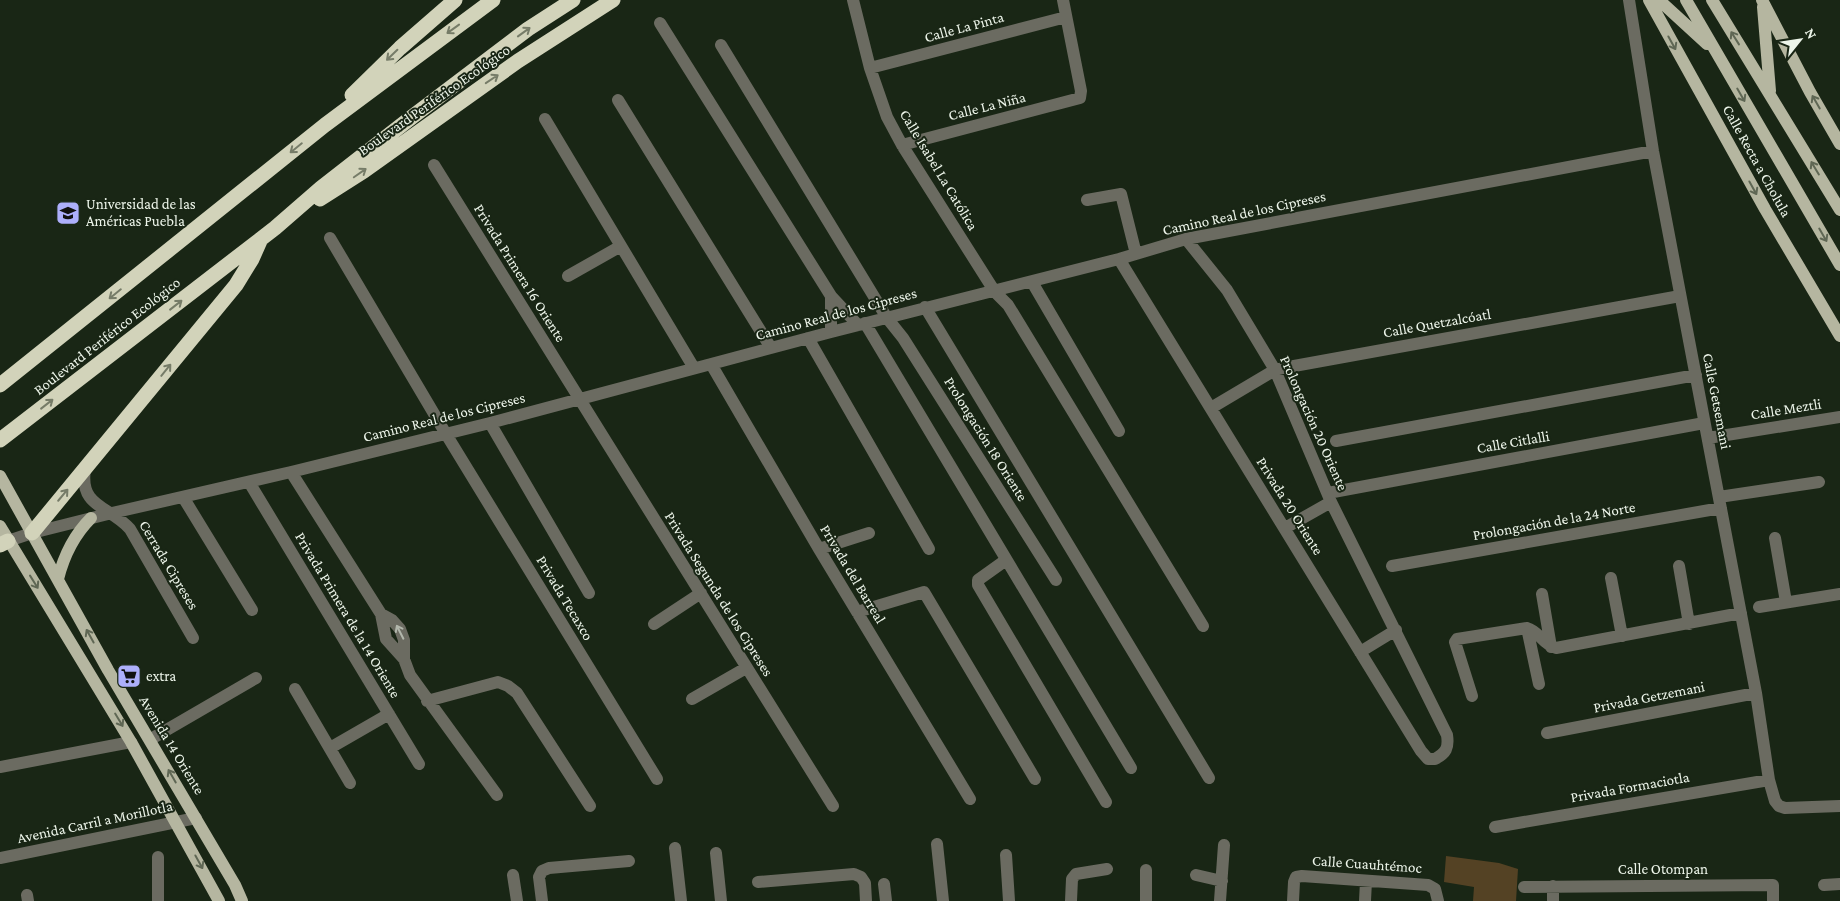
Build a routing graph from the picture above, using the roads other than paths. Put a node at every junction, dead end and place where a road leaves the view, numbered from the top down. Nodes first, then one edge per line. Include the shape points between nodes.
1 (455, 0) edge
2 (493, 0) edge
3 (573, 0) edge
4 (613, 0) edge
5 (853, 0) edge
6 (1063, 0) edge
7 (1630, 0) edge
8 (1648, 0) edge
9 (1658, 0) edge
10 (1686, 0) edge
11 (1712, 0) edge
12 (1762, 1) edge
13 (1066, 17) junction
14 (660, 23) dead end
15 (721, 46) dead end
16 (1717, 53) junction
17 (870, 68) junction
18 (1770, 94) junction
19 (618, 100) dead end
20 (545, 119) dead end
21 (325, 125) junction
22 (1839, 139) edge
23 (902, 145) junction
24 (1653, 151) junction
25 (434, 165) dead end
26 (1087, 200) dead end
27 (1840, 210) edge
28 (274, 228) junction
29 (330, 238) dead end
30 (261, 239) junction
31 (1186, 239) junction
32 (621, 246) junction
33 (1136, 254) junction
34 (1120, 259) junction
35 (1840, 265) edge
36 (568, 276) dead end
37 (1032, 282) junction
38 (995, 292) junction
39 (831, 296) junction
40 (1680, 296) junction
41 (925, 307) junction
42 (886, 318) junction
43 (861, 324) junction
44 (831, 332) junction
45 (1840, 336) edge
46 (808, 338) junction
47 (771, 348) junction
48 (711, 364) junction
49 (694, 368) junction
50 (1275, 370) junction
51 (1696, 375) junction
52 (0, 386) edge
53 (579, 398) junction
54 (1210, 408) junction
55 (1840, 418) edge
56 (490, 423) junction
57 (1704, 424) junction
58 (1119, 431) dead end
59 (446, 434) junction
60 (4, 437) edge
61 (1708, 438) junction
62 (1336, 441) dead end
63 (85, 469) junction
64 (291, 472) junction
65 (0, 476) edge
66 (249, 482) junction
67 (1819, 482) dead end
68 (183, 497) junction
69 (1330, 498) junction
70 (1720, 502) junction
71 (112, 513) junction
72 (92, 518) junction
73 (0, 526) edge
74 (1285, 528) junction
75 (32, 533) junction
76 (869, 533) dead end
77 (1775, 538) dead end
78 (4, 542) edge
79 (818, 549) junction
80 (929, 549) dead end
81 (1006, 560) junction
82 (1392, 566) dead end
83 (1679, 566) dead end
84 (1611, 578) dead end
85 (58, 579) junction
86 (1056, 580) dead end
87 (589, 593) dead end
88 (701, 594) junction
89 (1542, 594) dead end
90 (1840, 594) edge
91 (1786, 602) junction
92 (1760, 607) dead end
93 (252, 610) dead end
94 (857, 612) junction
95 (1741, 613) junction
96 (654, 624) dead end
97 (1689, 624) junction
98 (1203, 626) dead end
99 (1527, 628) junction
100 (1396, 630) junction
101 (1622, 636) junction
102 (193, 638) dead end
103 (1551, 647) junction
104 (1360, 652) junction
105 (746, 668) junction
106 (108, 670) junction
107 (94, 678) junction
108 (256, 678) dead end
109 (1539, 684) dead end
110 (295, 689) dead end
111 (1756, 693) junction
112 (1472, 696) dead end
113 (692, 700) dead end
114 (427, 701) junction
115 (389, 714) junction
116 (1547, 733) dead end
117 (151, 739) junction
118 (131, 742) junction
119 (330, 748) junction
120 (1440, 756) joint
121 (419, 764) dead end
122 (0, 767) edge
123 (1131, 768) dead end
124 (1209, 778) dead end
125 (657, 779) dead end
126 (1035, 779) dead end
127 (1770, 780) junction
128 (350, 783) dead end
129 (497, 795) dead end
130 (970, 799) dead end
131 (1106, 802) dead end
132 (590, 806) dead end
133 (833, 806) dead end
134 (1840, 806) edge
135 (196, 818) junction
136 (176, 822) junction
137 (1495, 827) dead end
138 (937, 844) dead end
139 (1224, 845) dead end
140 (675, 848) dead end
141 (716, 853) dead end
142 (1006, 855) dead end
143 (158, 857) dead end
144 (0, 858) edge
145 (629, 862) dead end
146 (1107, 869) dead end
147 (1146, 870) dead end
148 (513, 875) dead end
149 (1196, 875) dead end
150 (1222, 881) junction
151 (1366, 881) junction
152 (758, 882) dead end
153 (884, 884) dead end
154 (1840, 884) edge
155 (1824, 885) dead end
156 (1553, 886) junction
157 (1524, 887) dead end
158 (1436, 895) edge
159 (158, 901) edge
160 (219, 901) edge
161 (242, 901) edge
162 (517, 901) edge
163 (542, 901) edge
164 (681, 901) edge
165 (721, 901) edge
166 (866, 901) edge
167 (886, 901) edge
168 (942, 901) edge
169 (1009, 901) edge
170 (1071, 901) edge
171 (1146, 901) edge
172 (1220, 901) edge
173 (1293, 901) edge
174 (1365, 901) edge
175 (1553, 901) edge
176 (1773, 901) edge

1 -> 21 highway, Boulevard Periférico Ecológico via 379,67
2 -> 21 highway, Boulevard Periférico Ecológico
28 -> 3 highway, Boulevard Periférico Ecológico via 420,111 528,29
28 -> 4 highway, Boulevard Periférico Ecológico via 341,187 483,85
5 - 17 street, Calle Isabel La Católica
6 - 13 street
7 - 24 street, Calle Getsemani
8 -> 45 main road, Calle Recta a Cholula
9 - 16 main road
10 - 16 main road, Calle Recta a Cholula
18 -> 11 main road
12 - 18 main road
22 -> 12 main road
13 - 17 street, Calle La Pinta
13 - 23 street, Calle La Niña via 1082,91 1080,98
14 - 39 street
15 - 42 street, Prolongación 18 Oriente
16 -> 35 main road, Calle Recta a Cholula
17 - 23 street, Calle Isabel La Católica via 887,117
27 -> 18 main road
19 - 47 street
20 - 32 street
21 -> 52 highway, Boulevard Periférico Ecológico
23 - 38 street, Calle Isabel La Católica
24 - 31 street, Camino Real de los Cipreses
24 - 40 street, Calle Getsemani
25 - 53 street, Privada Primera 16 Oriente
26 - 33 street via 1121,194
28 - 30 highway, Boulevard Periférico Ecológico
29 - 59 street, Privada Tecaxco
60 -> 30 highway, Boulevard Periférico Ecológico
63 -> 30 highway via 236,285
31 - 33 street, Camino Real de los Cipreses
31 - 50 street, Prolongación 20 Oriente via 1227,290
32 - 36 street
32 - 49 street
33 - 34 street, Camino Real de los Cipreses
34 - 37 street, Camino Real de los Cipreses
34 - 54 street, Privada 20 Oriente
37 - 38 street, Camino Real de los Cipreses
37 - 58 street
38 - 41 street, Camino Real de los Cipreses
38 - 98 street, Calle Isabel La Católica via 1008,305
39 - 43 street
39 - 44 street
40 - 50 street, Calle Quetzalcóatl
40 - 51 street, Calle Getsemani
41 - 42 street, Camino Real de los Cipreses
41 - 124 street
42 - 43 street, Camino Real de los Cipreses
42 - 86 street, Prolongación 18 Oriente via 903,338
43 - 44 street, Camino Real de los Cipreses
43 - 81 street
44 - 46 street, Camino Real de los Cipreses
46 - 47 street, Camino Real de los Cipreses
46 - 80 street
47 - 48 street, Camino Real de los Cipreses
48 - 49 street, Camino Real de los Cipreses
48 - 79 street, Privada del Barreal
49 - 53 street, Camino Real de los Cipreses
50 - 54 street, Calle Quetzalcóatl
50 - 69 street, Prolongación 20 Oriente
51 - 57 street, Calle Getsemani
51 - 62 street
53 - 56 street, Camino Real de los Cipreses
53 - 88 street, Privada Segunda de los Cipreses
54 - 74 street, Privada 20 Oriente
55 - 61 street, Calle Meztli
56 - 59 street, Camino Real de los Cipreses
56 - 87 street
57 - 61 street, Calle Getsemani
57 - 69 street, Calle Citlalli
59 - 64 street, Camino Real de los Cipreses
59 - 125 street, Privada Tecaxco
61 - 70 street, Calle Getsemani
63 - 71 street, Cerrada Cipreses via 85,485 92,500 104,511
75 -> 63 highway
64 - 66 street, Camino Real de los Cipreses
64 - 114 street via 381,614 400,629 404,640 404,659
65 - 75 main road, Avenida 14 Oriente
66 - 68 street, Camino Real de los Cipreses
66 - 115 street, Privada Primera de la 14 Oriente
67 - 70 street, Prolongación de la 24 Norte
68 - 71 street, Camino Real de los Cipreses
68 - 93 street
69 - 74 street, Calle Citlalli
69 - 100 street, Prolongación 20 Oriente
70 - 82 street, Prolongación de la 24 Norte
70 - 95 street, Calle Getsemani
71 - 72 street, Camino Real de los Cipreses
71 - 102 street, Cerrada Cipreses via 130,529
72 - 75 street, Camino Real de los Cipreses
72 - 85 main road via 70,546
73 - 78 main road
74 - 104 street, Privada 20 Oriente
75 - 78 street, Camino Real de los Cipreses
75 - 85 main road, Avenida 14 Oriente
76 - 79 street
77 - 91 street
78 -> 107 main road
79 - 94 street, Privada del Barreal
81 - 123 street
81 - 131 street via 978,580 978,585
83 - 97 street
84 - 101 street
106 -> 85 main road, Avenida 14 Oriente
88 - 96 street
88 - 105 street, Privada Segunda de los Cipreses
89 - 103 street
90 - 91 street
91 - 92 street
94 - 126 street via 924,592
94 - 130 street, Privada del Barreal
95 - 97 street
95 - 111 street, Calle Getsemani
97 - 101 street
99 - 103 street via 1533,629
99 - 109 street
99 - 112 street via 1457,639 1455,642
100 - 104 street
100 - 120 street, Prolongación 20 Oriente via 1447,736 1446,752
101 - 103 street
104 - 120 street, Privada 20 Oriente via 1421,751 1428,759 1435,760
105 - 113 street
105 - 133 street, Privada Segunda de los Cipreses
106 - 107 main road
106 - 117 main road, Avenida 14 Oriente
107 -> 118 main road
108 - 117 street
110 - 119 street
111 - 116 street, Privada Getzemani
111 - 127 street, Calle Getsemani
114 - 129 street
114 - 132 street via 498,682 508,686 517,693
115 - 119 street
115 - 121 street, Privada Primera de la 14 Oriente
135 -> 117 main road, Avenida 14 Oriente
118 - 122 street
118 - 136 main road
119 - 128 street
127 - 134 street, Calle Getsemani via 1779,806
127 - 137 street, Privada Formaciotla
135 - 136 street, Avenida Carril a Morillotla
135 - 161 main road, Avenida 14 Oriente
136 - 144 street, Avenida Carril a Morillotla
136 -> 160 main road
138 - 168 street
139 - 150 street
140 - 164 street
141 - 165 street
142 - 169 street
143 - 159 street
145 - 163 street via 542,871 539,877
146 - 170 street via 1076,874 1072,879
147 - 171 street
148 - 162 street
149 - 150 street
150 - 172 street
151 - 158 street, Calle Cuauhtémoc via 1428,885
151 - 173 street, Calle Cuauhtémoc via 1296,877
151 - 174 street
152 - 166 street via 854,874 865,883
153 - 167 street
154 - 155 street
156 - 157 street, Calle Otompan
156 - 175 street
156 - 176 street, Calle Otompan via 1772,885

